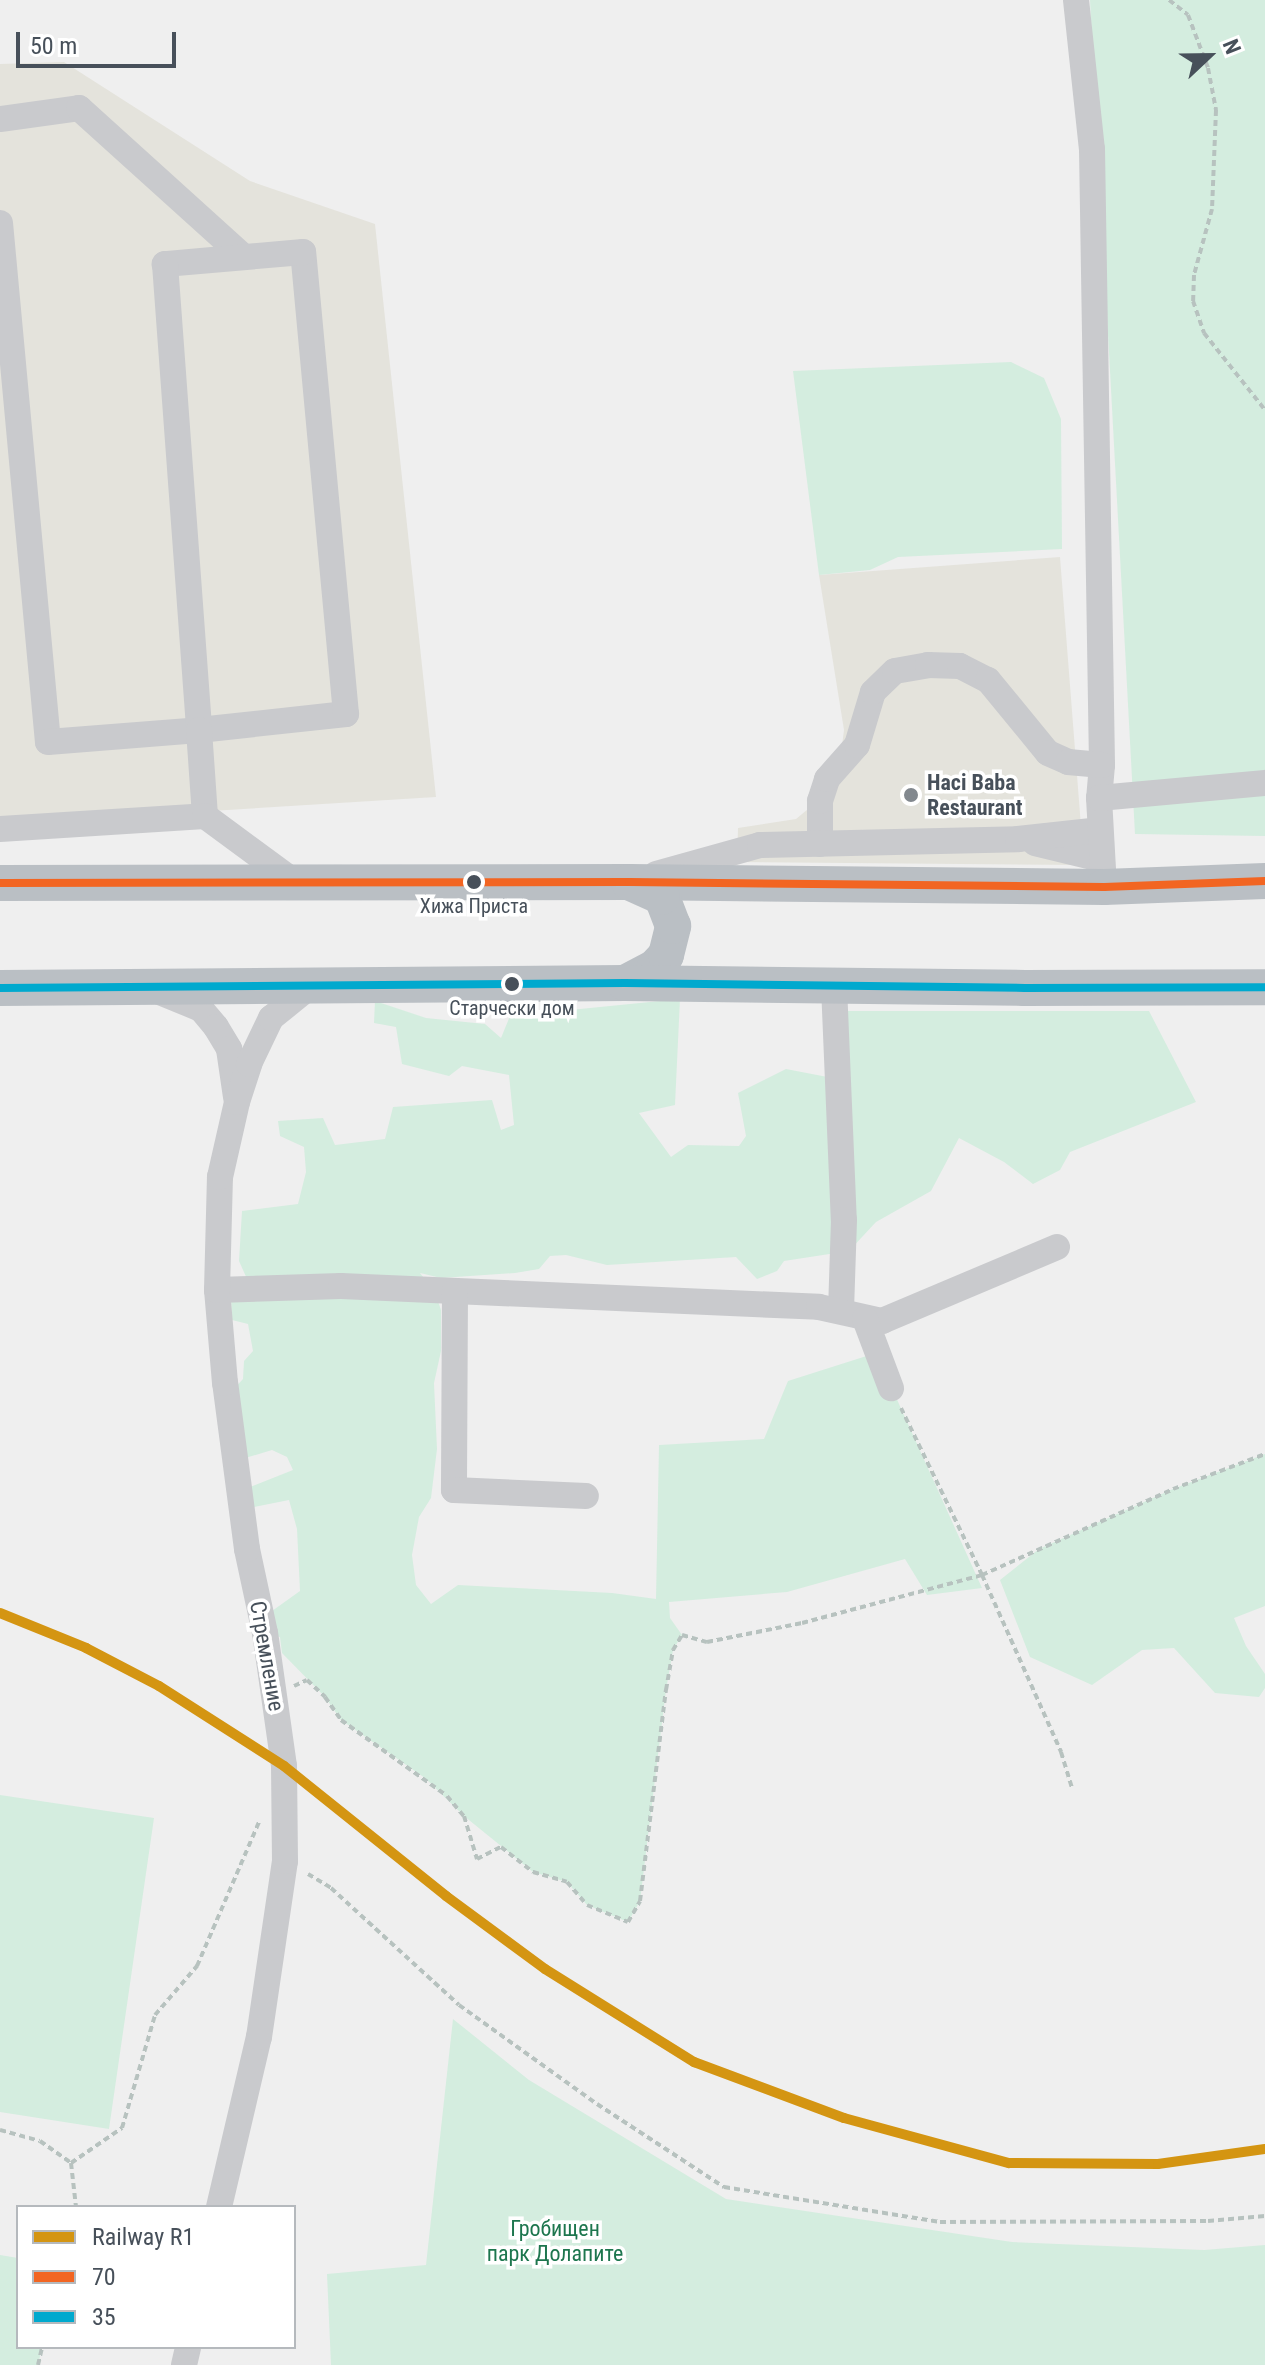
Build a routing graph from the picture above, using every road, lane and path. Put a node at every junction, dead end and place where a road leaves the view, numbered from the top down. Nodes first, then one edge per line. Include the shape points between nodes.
1 (1076, 0) edge
2 (1169, 0) edge
3 (0, 119) edge
4 (0, 223) edge
5 (244, 257) junction
6 (1265, 410) edge
7 (199, 730) junction
8 (1102, 765) junction
9 (1265, 783) edge
10 (1099, 798) junction
11 (205, 816) junction
12 (0, 829) edge
13 (1099, 830) junction
14 (1018, 839) junction
15 (820, 844) junction
16 (1103, 873) junction
17 (1265, 881) edge
18 (629, 882) junction
19 (0, 883) edge
20 (296, 883) junction
21 (625, 983) junction
22 (313, 984) junction
23 (146, 986) junction
24 (834, 986) junction
25 (1265, 987) edge
26 (0, 988) edge
27 (237, 1102) junction
28 (1057, 1247) dead end
29 (217, 1290) junction
30 (455, 1291) junction
31 (853, 1315) junction
32 (891, 1388) joint
33 (1265, 1454) edge
34 (586, 1496) dead end
35 (982, 1575) junction
36 (273, 1688) junction
37 (1072, 1789) dead end
38 (260, 1819) dead end
39 (331, 1888) dead end
40 (0, 2130) edge
41 (71, 2163) junction
42 (76, 2205) edge
43 (219, 2205) edge
44 (1265, 2216) edge

1 - 8 street via 1092,149
2 - 6 path via 1188,15 1208,68 1216,110 1212,209 1194,275 1193,301 1204,333
3 - 5 street via 79,108
4 - 7 street via 48,742
5 - 7 street via 165,264
5 - 7 street via 303,252 346,714
7 - 11 street
8 - 10 street
8 - 15 street via 1068,762 1048,753 988,680 960,666 895,671 873,692 857,745 827,779 820,801
9 - 10 street
10 - 13 street
11 - 12 street
11 - 20 street
13 - 14 street
13 - 16 street
14 - 15 street
14 - 16 street
15 - 18 street via 760,845
16 - 17 highway
16 - 18 highway
18 - 20 highway
18 - 21 highway via 662,897 673,926 666,955
19 - 20 highway
21 - 22 highway
21 - 24 highway
22 - 23 highway
22 - 27 street via 271,1018
23 - 26 highway
23 - 27 street via 201,1009 216,1027 229,1049
24 - 25 highway
24 - 31 street
27 - 29 street, Стремление via 220,1177
28 - 31 street via 882,1321
29 - 30 street via 341,1286
29 - 36 street, Стремление via 247,1549
30 - 31 street
30 - 34 street via 454,1490
31 - 32 street
32 - 35 path
33 - 35 path
35 - 36 path via 802,1623 707,1642 682,1635 673,1650 666,1690 640,1901 628,1922 587,1905 567,1882 533,1872 501,1847 477,1859 464,1816 447,1796 341,1720 307,1680 287,1689
35 - 37 path via 1061,1752
36 - 43 street, Стремление via 284,1766 285,1861 259,2037
38 - 41 path via 197,1966 155,2015 122,2128
39 - 44 path via 459,2005 724,2187 940,2222
40 - 41 path via 40,2141
41 - 42 path

